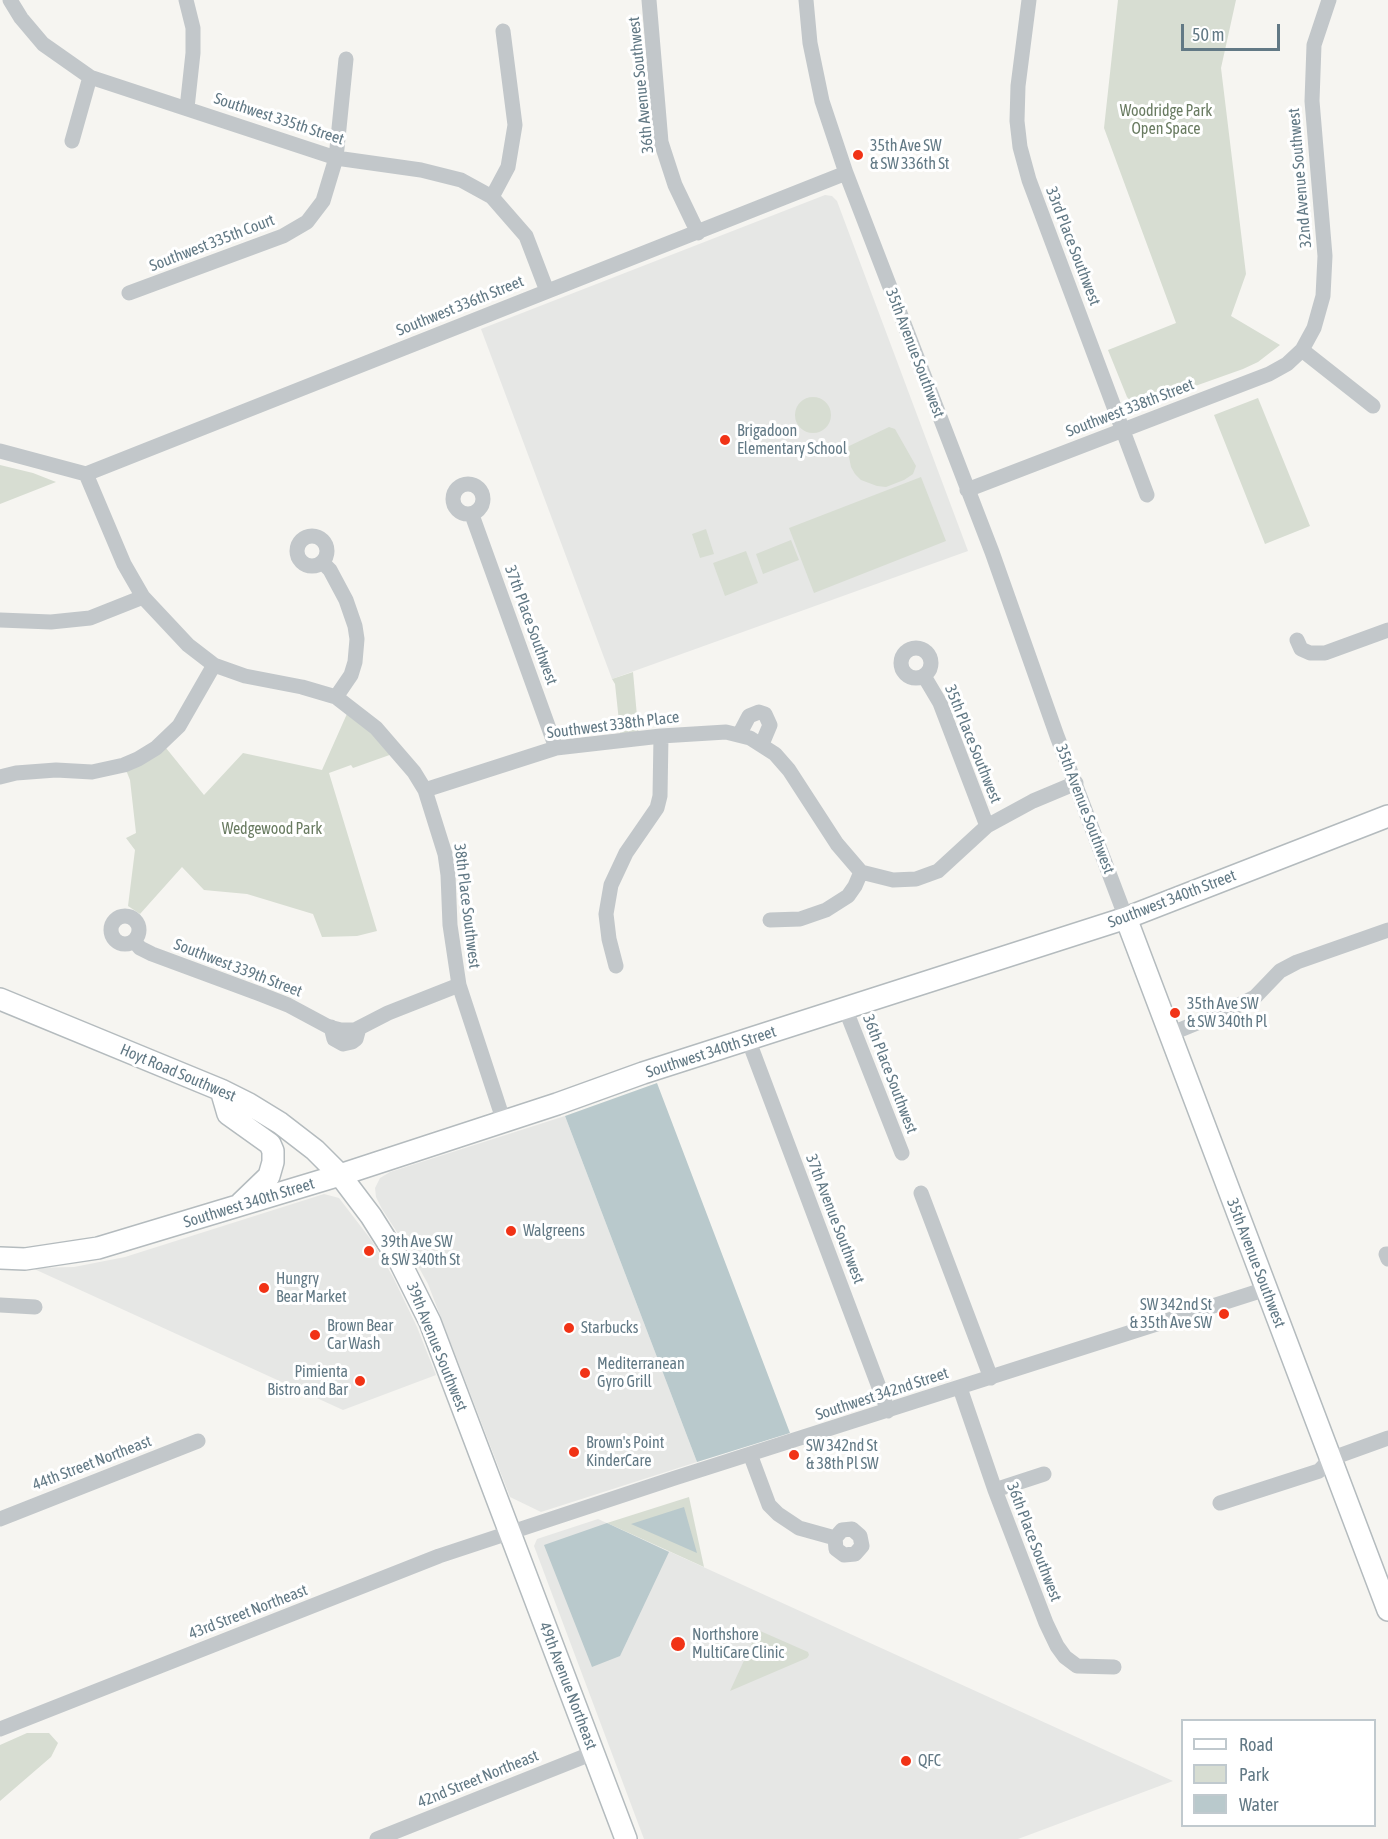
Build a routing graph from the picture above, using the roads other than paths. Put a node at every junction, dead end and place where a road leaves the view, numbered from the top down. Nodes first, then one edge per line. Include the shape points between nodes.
1 (10, 0) edge
2 (186, 0) edge
3 (649, 0) edge
4 (806, 0) edge
5 (1029, 0) edge
6 (1329, 0) edge
7 (503, 31) dead end
8 (346, 58) dead end
9 (90, 77) junction
10 (187, 108) junction
11 (72, 141) dead end
12 (336, 158) junction
13 (846, 172) junction
14 (492, 197) junction
15 (698, 232) junction
16 (547, 291) junction
17 (129, 293) dead end
18 (1302, 350) junction
19 (1373, 406) dead end
20 (1123, 430) junction
21 (0, 451) edge
22 (86, 474) junction
23 (967, 490) junction
24 (1147, 495) dead end
25 (472, 515) dead end
26 (322, 562) dead end
27 (143, 597) junction
28 (0, 620) edge
29 (1388, 630) edge
30 (1297, 640) dead end
31 (214, 665) junction
32 (924, 676) dead end
33 (336, 697) junction
34 (661, 736) junction
35 (751, 739) junction
36 (556, 748) junction
37 (0, 777) edge
38 (1076, 783) junction
39 (425, 790) junction
40 (1388, 816) edge
41 (987, 826) junction
42 (861, 872) junction
43 (1126, 918) junction
44 (770, 920) dead end
45 (1388, 930) edge
46 (134, 941) dead end
47 (616, 966) dead end
48 (459, 985) junction
49 (0, 999) edge
50 (845, 1008) junction
51 (1170, 1034) junction
52 (748, 1040) junction
53 (221, 1090) junction
54 (504, 1122) junction
55 (902, 1153) dead end
56 (340, 1175) junction
57 (921, 1193) dead end
58 (237, 1207) junction
59 (0, 1258) edge
60 (1266, 1289) junction
61 (0, 1305) edge
62 (35, 1307) dead end
63 (991, 1378) junction
64 (960, 1388) junction
65 (888, 1411) junction
66 (1388, 1438) edge
67 (198, 1441) dead end
68 (750, 1454) junction
69 (1330, 1459) junction
70 (1044, 1474) dead end
71 (995, 1490) junction
72 (1220, 1503) dead end
73 (0, 1519) edge
74 (510, 1533) junction
75 (835, 1538) dead end
76 (1388, 1610) edge
77 (1114, 1667) dead end
78 (0, 1729) edge
79 (593, 1753) junction
80 (376, 1839) edge
81 (626, 1839) edge

1 - 9 street via 43,44
2 - 10 street via 193,28
3 - 15 street, 36th Avenue Southwest via 661,142 675,185
4 - 13 street, 35th Avenue Southwest via 822,101
5 - 20 street, 33rd Place Southwest via 1018,86 1020,147
6 - 18 street, 32nd Avenue Southwest via 1314,45 1312,101 1325,256 1323,296 1314,328
7 - 14 street via 515,125 508,167
8 - 12 street
9 - 10 street, Southwest 335th Street
9 - 11 street
10 - 12 street, Southwest 335th Street
12 - 14 street, Southwest 335th Street via 461,180
12 - 17 street, Southwest 335th Court via 323,201 307,222 283,236
13 - 15 street, Southwest 336th Street
13 - 23 street, 35th Avenue Southwest
14 - 16 street via 525,236
15 - 16 street, Southwest 336th Street
16 - 22 street, Southwest 336th Street
18 - 19 street
18 - 20 street, Southwest 338th Street via 1269,374
20 - 23 street, Southwest 338th Street
20 - 24 street, 33rd Place Southwest
21 - 22 street
22 - 27 street via 124,564
23 - 38 street, 35th Avenue Southwest
25 - 36 street, 37th Place Southwest
26 - 33 street via 346,600 357,639 351,675
27 - 28 street via 90,618 51,622
27 - 31 street via 188,645
29 - 30 street via 1325,653 1310,654 1301,649
31 - 33 street
31 - 37 street via 179,726 138,759 92,772 56,770
32 - 41 street, 35th Place Southwest via 940,703
33 - 39 street, 38th Place Southwest via 387,739
34 - 35 street, Southwest 338th Place via 726,732
34 - 36 street, Southwest 338th Place
34 - 47 street via 657,808 626,853 611,885 606,914
35 - 35 street via 770,725 762,713 749,716
35 - 42 street via 775,754 789,770 837,844
36 - 39 street, Southwest 338th Place
38 - 41 street
38 - 43 street, 35th Avenue Southwest
39 - 48 street, 38th Place Southwest via 445,854
40 - 43 main road, Southwest 340th Street
41 - 42 street via 938,871 916,879 893,880
42 - 44 street via 848,896 826,910 800,919
43 - 50 main road, Southwest 340th Street
43 - 51 main road, 35th Avenue Southwest
45 - 51 street via 1297,962 1281,971 1255,997
46 - 48 street, Southwest 339th Street via 152,954 260,994 341,1030 355,1030
48 - 54 street, 38th Place Southwest
49 - 53 main road, Hoyt Road Southwest
50 - 52 main road, Southwest 340th Street
50 - 55 street, 36th Place Southwest
51 - 60 main road, 35th Avenue Southwest
52 - 54 main road, Southwest 340th Street
52 - 65 street, 37th Avenue Southwest
53 - 56 main road, Hoyt Road Southwest via 280,1123
53 - 58 main road via 228,1114 270,1144 273,1151 269,1176
54 - 56 main road, Southwest 340th Street
56 - 58 main road, Southwest 340th Street
56 - 74 main road, 39th Avenue Southwest via 385,1236 422,1304
57 - 63 street
58 - 59 main road, Southwest 340th Street via 98,1248
60 - 63 street, Southwest 342nd Street
60 - 69 main road, 35th Avenue Southwest
61 - 62 street
63 - 64 street, Southwest 342nd Street
64 - 65 street, Southwest 342nd Street
64 - 71 street, 36th Place Southwest
65 - 68 street, Southwest 342nd Street
66 - 69 street
67 - 73 street, 44th Street Northeast
68 - 74 street, Southwest 342nd Street
68 - 75 street via 769,1505 778,1514 799,1528
69 - 72 street via 1319,1471
69 - 76 main road, 35th Avenue Southwest
70 - 71 street
71 - 77 street, 36th Place Southwest via 1057,1646 1077,1666
74 - 78 street, 43rd Street Northeast via 439,1556
74 - 79 main road, 49th Avenue Northeast
79 - 80 street, 42nd Street Northeast
79 - 81 main road, 49th Avenue Northeast

